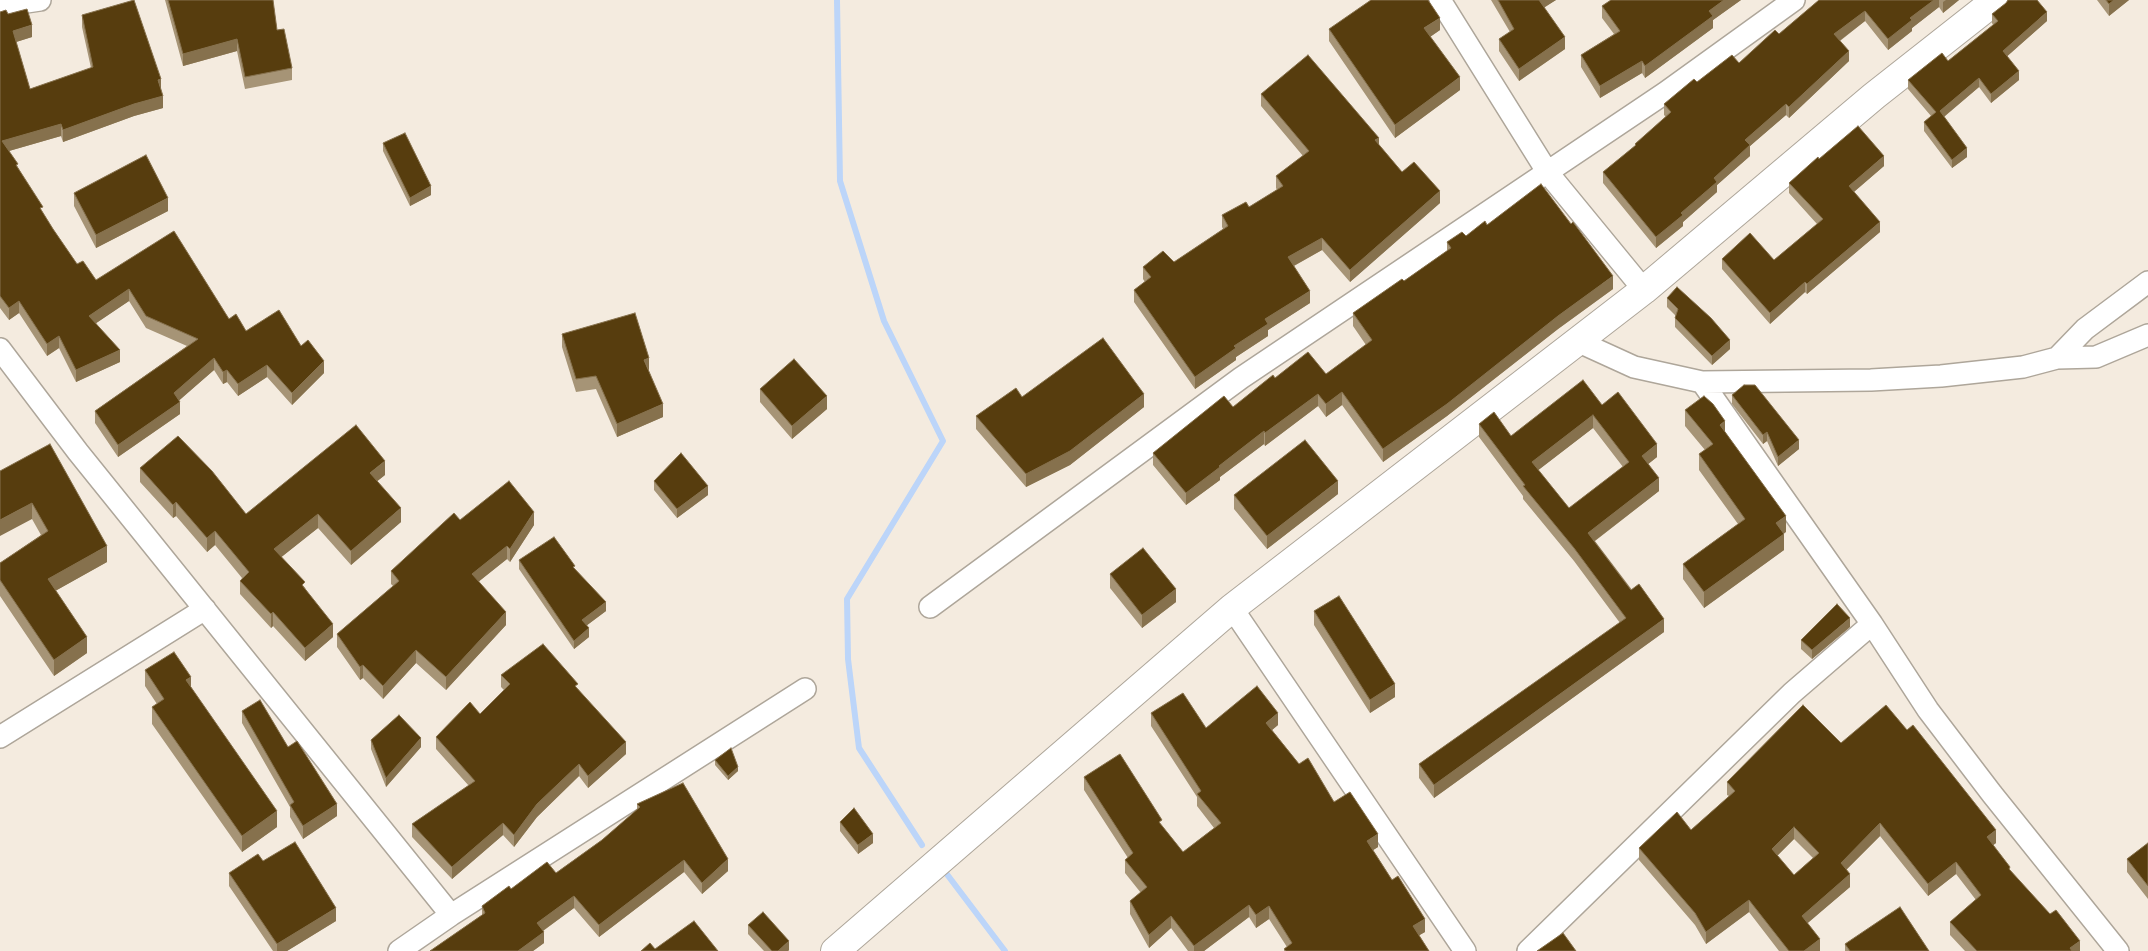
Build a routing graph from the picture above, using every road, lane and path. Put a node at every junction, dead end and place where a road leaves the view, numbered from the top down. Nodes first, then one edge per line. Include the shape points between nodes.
1 (40, 0) edge
2 (1440, 0) edge
3 (1794, 0) edge
4 (1996, 0) edge
5 (0, 6) edge
6 (1548, 173) junction
7 (2148, 282) edge
8 (1644, 290) junction
9 (2148, 335) edge
10 (1577, 341) junction
11 (0, 349) edge
12 (2057, 358) junction
13 (1702, 382) junction
14 (930, 607) dead end
15 (1232, 608) junction
16 (205, 609) junction
17 (1872, 624) junction
18 (805, 689) dead end
19 (0, 737) edge
20 (451, 915) junction
21 (399, 951) edge
22 (835, 951) edge
23 (1465, 951) edge
24 (1528, 951) edge
25 (2118, 951) edge

1 - 5 street
2 - 6 street
3 - 6 street
4 - 8 street via 1874,96
6 - 8 street
6 - 14 street via 1241,378
7 - 12 street via 2085,329
8 - 10 street
9 - 12 street via 2096,357
10 - 13 street via 1634,367
10 - 15 street
11 - 16 street via 78,452
12 - 13 street via 2023,367 1941,376
13 - 17 street
15 - 22 street
15 - 23 street
16 - 19 street
16 - 20 street
17 - 24 street via 1792,693
17 - 25 street via 1928,710
18 - 20 street
20 - 21 street

